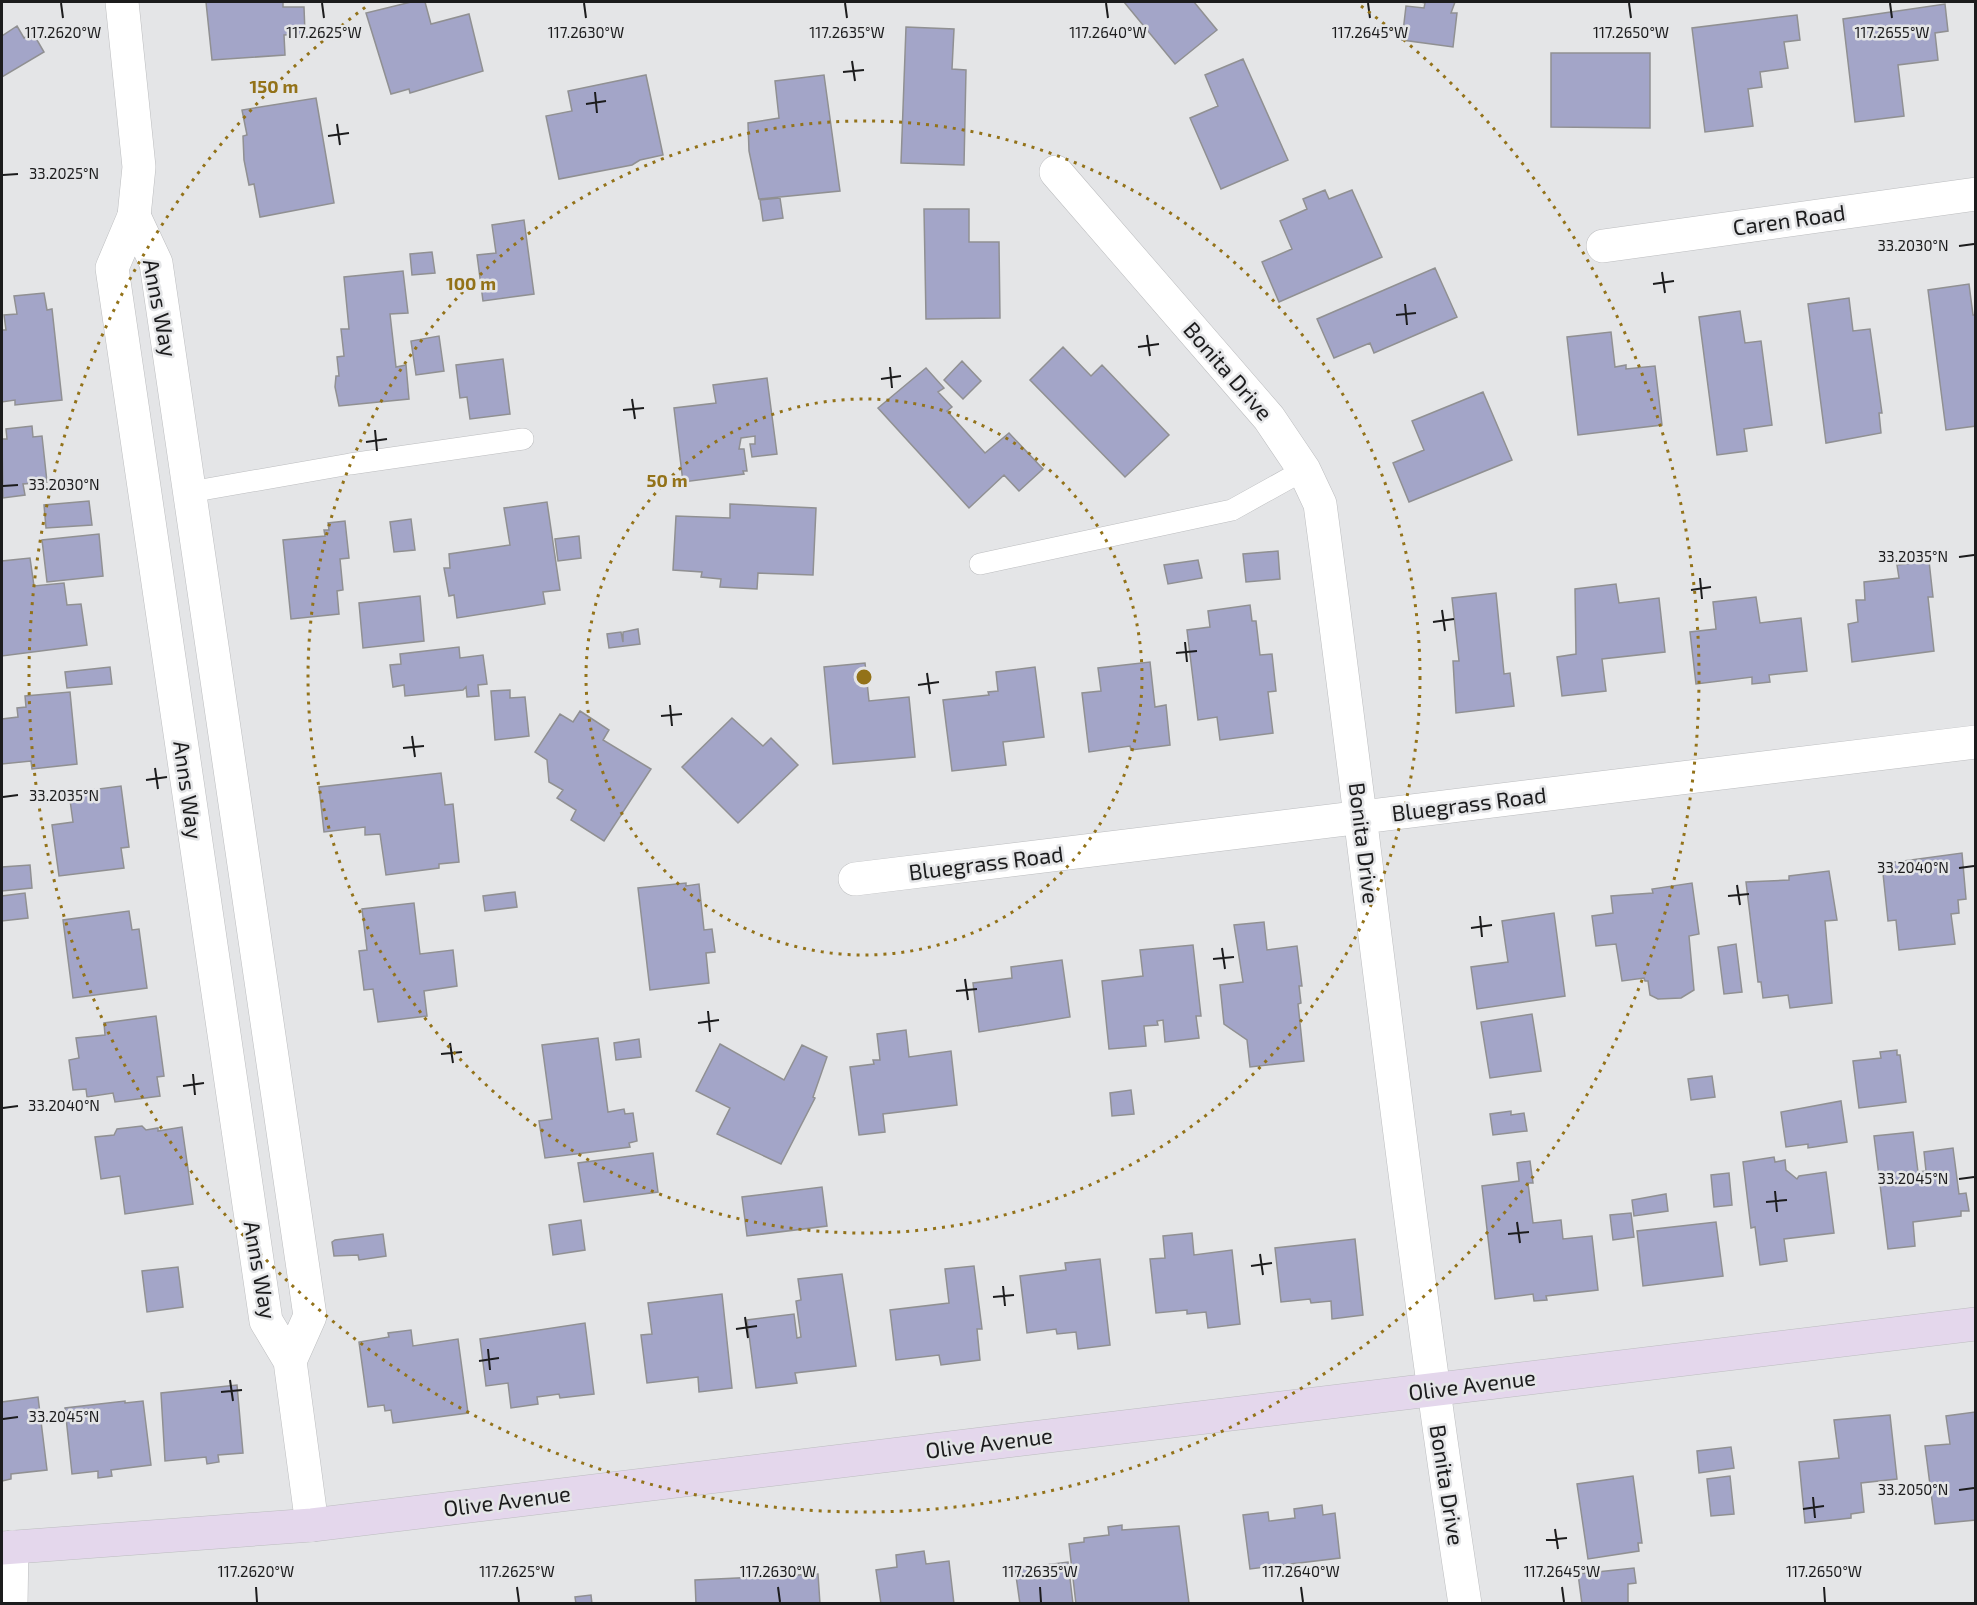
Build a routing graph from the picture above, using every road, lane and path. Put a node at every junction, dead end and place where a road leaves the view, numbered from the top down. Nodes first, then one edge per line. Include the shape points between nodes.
1 (122, 2) edge
2 (1056, 172) dead end
3 (1976, 194) edge
4 (134, 216) junction
5 (1603, 246) dead end
6 (523, 439) dead end
7 (1304, 470) junction
8 (190, 492) junction
9 (980, 564) dead end
10 (1976, 742) edge
11 (1362, 817) junction
12 (855, 879) dead end
13 (1976, 1324) edge
14 (290, 1361) junction
15 (1432, 1390) junction
16 (312, 1525) junction
17 (7, 1548) edge
18 (11, 1604) edge
19 (1465, 1604) edge

1 - 4 street, Anns Way via 139,167
2 - 7 street, Bonita Drive via 1269,418
3 - 5 street, Caren Road
4 - 8 street, Anns Way via 156,263
4 - 14 street, Anns Way via 112,268 266,1321
6 - 8 lane
7 - 9 lane via 1232,510
7 - 11 street, Bonita Drive via 1320,504
8 - 14 street, Anns Way via 310,1316
10 - 11 street, Bluegrass Road
11 - 12 street, Bluegrass Road
11 - 15 street, Bonita Drive
13 - 15 main road, Olive Avenue
14 - 16 street, Anns Way
15 - 16 main road, Olive Avenue
15 - 19 street, Bonita Drive
16 - 17 main road, Olive Avenue
17 - 18 street

